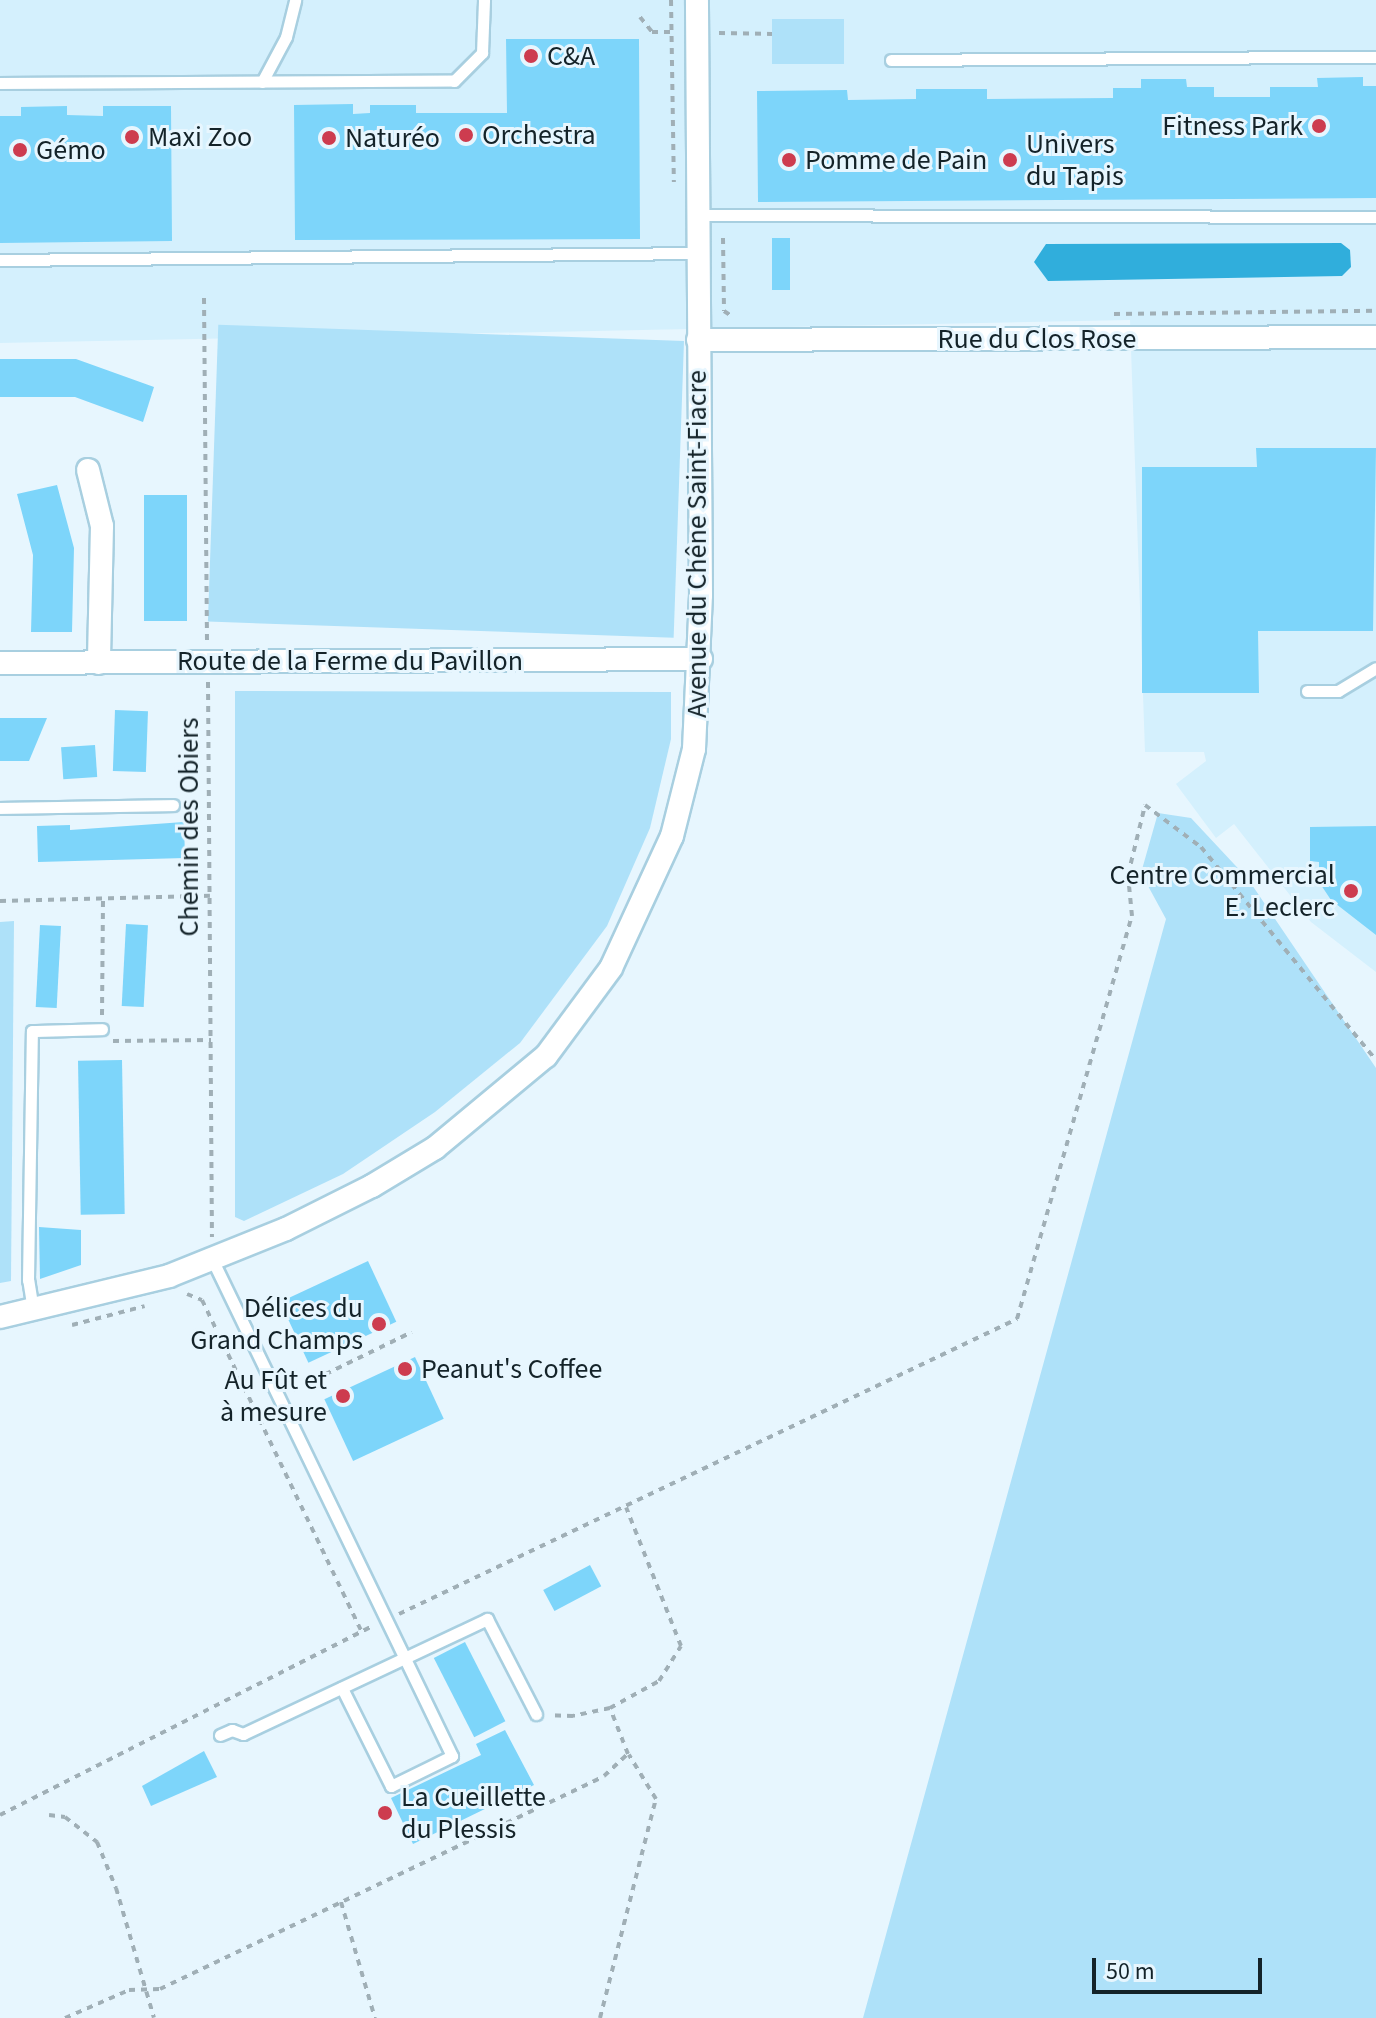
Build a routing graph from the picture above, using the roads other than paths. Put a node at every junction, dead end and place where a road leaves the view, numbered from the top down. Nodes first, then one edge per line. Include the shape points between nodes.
1 (295, 0) edge
2 (484, 0) edge
3 (697, 0) edge
4 (1376, 57) edge
5 (891, 60) dead end
6 (262, 82) junction
7 (0, 83) edge
8 (699, 215) junction
9 (1376, 217) edge
10 (699, 253) junction
11 (0, 260) edge
12 (1376, 337) edge
13 (698, 340) junction
14 (88, 470) dead end
15 (701, 659) junction
16 (0, 663) edge
17 (99, 663) junction
18 (1376, 668) edge
19 (1307, 691) dead end
20 (173, 805) dead end
21 (0, 808) edge
22 (102, 1029) road end
23 (212, 1248) junction
24 (33, 1310) junction
25 (0, 1317) edge
26 (405, 1658) junction
27 (342, 1688) junction
28 (536, 1714) road end
29 (220, 1735) dead end

1 - 6 lane via 286,37
2 - 6 lane via 482,53 454,81
3 - 8 street, Avenue du Chêne Saint-Fiacre
4 - 5 lane
6 - 7 lane
8 - 9 lane
8 - 10 street, Avenue du Chêne Saint-Fiacre
10 - 11 lane
10 - 13 street, Avenue du Chêne Saint-Fiacre
12 - 13 street, Rue du Clos Rose
13 - 15 street, Avenue du Chêne Saint-Fiacre
14 - 17 street via 102,526
15 - 17 street, Route de la Ferme du Pavillon
15 - 23 street, Avenue du Chêne Saint-Fiacre via 694,749 672,836 611,968 546,1056 435,1148 286,1229
16 - 17 street, Route de la Ferme du Pavillon
18 - 19 lane via 1338,691
20 - 21 lane
22 - 24 lane via 32,1031 28,1280
23 - 24 street, Avenue du Chêne Saint-Fiacre via 169,1276
23 - 26 lane via 277,1398
24 - 25 street, Avenue du Chêne Saint-Fiacre
26 - 27 lane
26 - 27 lane via 452,1756 391,1786
26 - 28 lane via 487,1619
27 - 29 lane via 243,1734 232,1730

